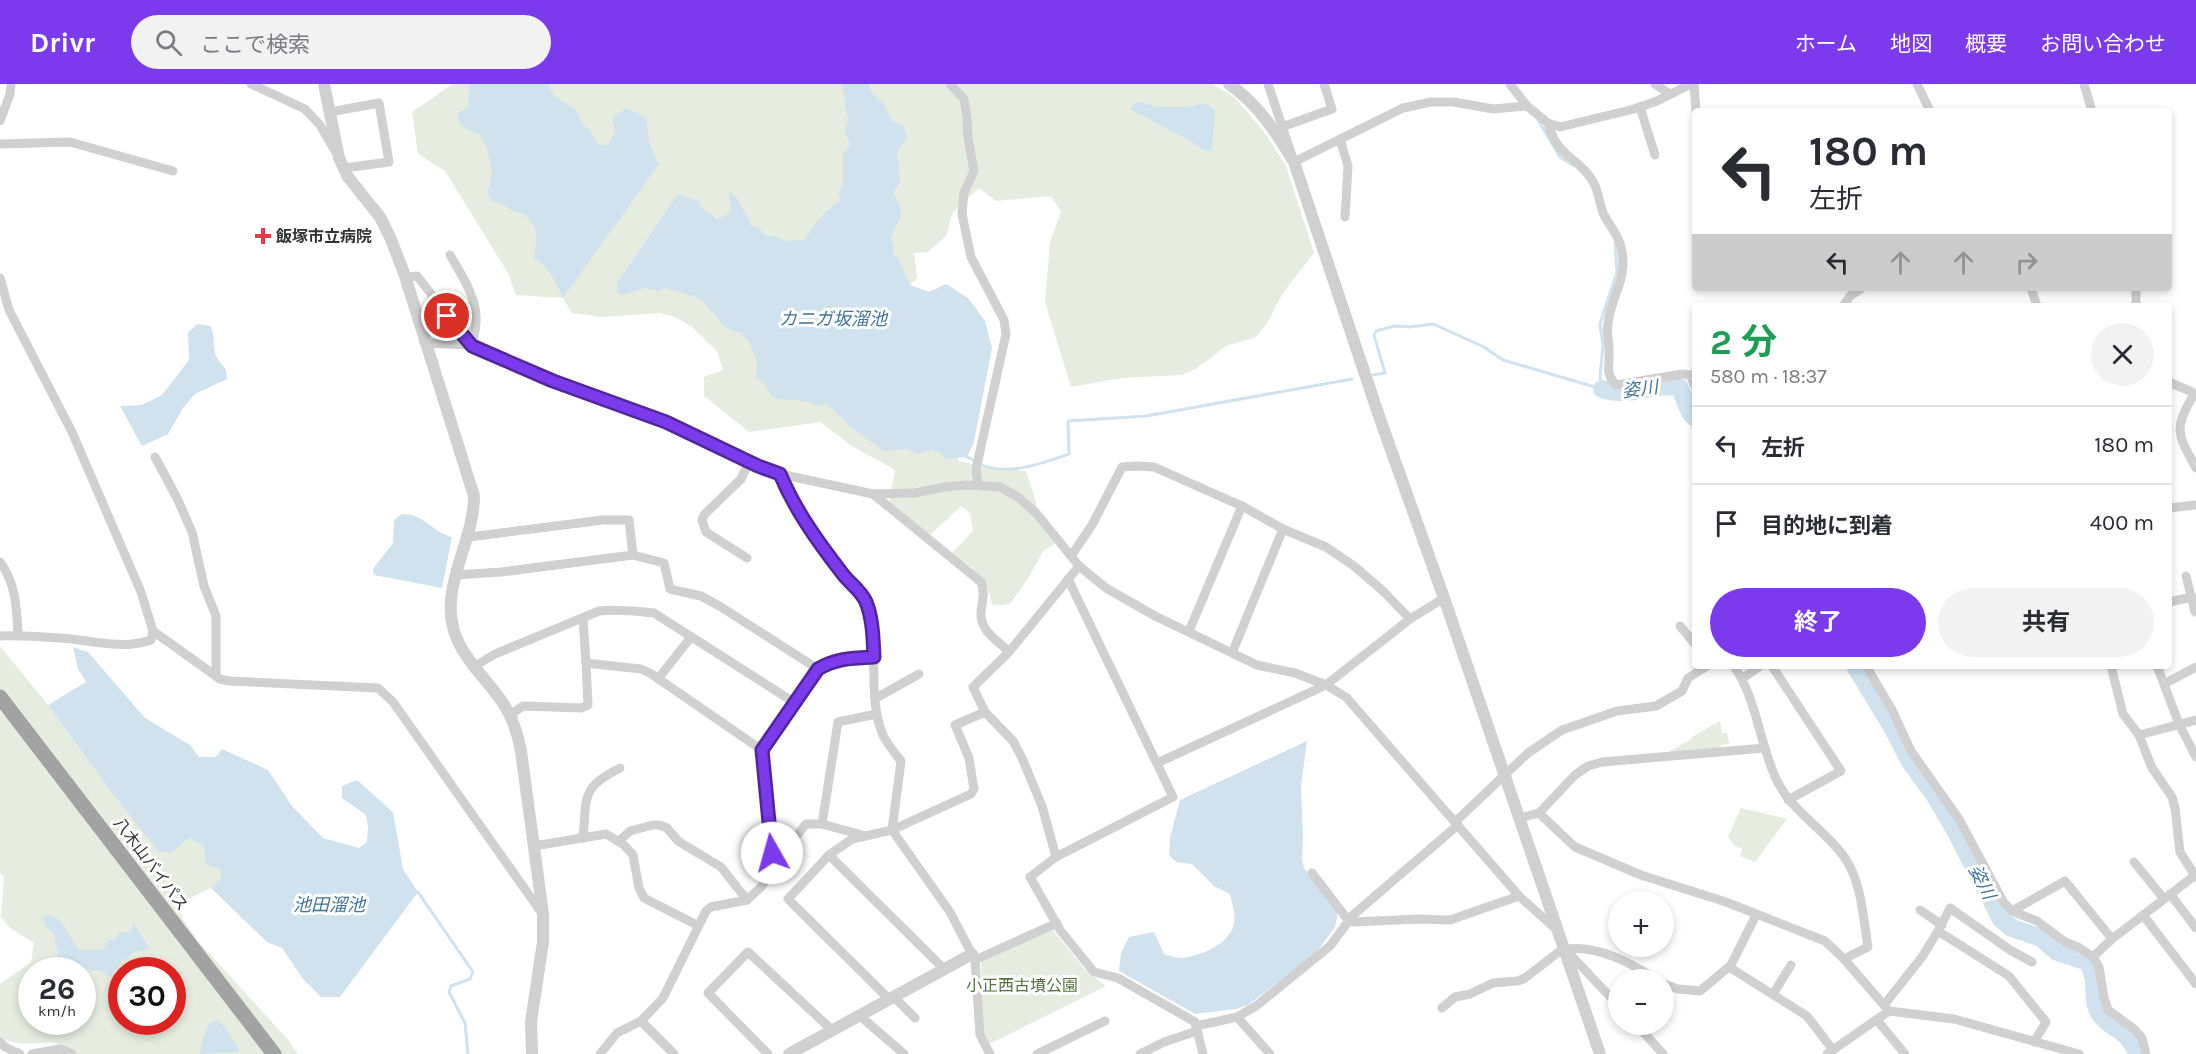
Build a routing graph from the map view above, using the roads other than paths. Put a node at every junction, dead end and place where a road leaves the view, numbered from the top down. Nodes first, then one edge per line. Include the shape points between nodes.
1 (11, 84) edge
2 (251, 84) edge
3 (324, 84) edge
4 (950, 84) edge
5 (1229, 84) edge
6 (1268, 84) edge
7 (1324, 84) edge
8 (1510, 84) edge
9 (1655, 84) edge
10 (1692, 84) edge
11 (1917, 84) edge
12 (2084, 84) edge
13 (1670, 94) junction
14 (1527, 105) junction
15 (1640, 106) junction
16 (1696, 108) edge
17 (1925, 108) edge
18 (2091, 108) edge
19 (330, 111) junction
20 (0, 121) edge
21 (1548, 123) junction
22 (1282, 127) junction
23 (1340, 139) junction
24 (0, 144) edge
25 (1655, 154) dead end
26 (1294, 162) junction
27 (342, 163) junction
28 (173, 171) dead end
29 (1345, 217) dead end
30 (450, 255) dead end
31 (405, 277) junction
32 (0, 278) edge
33 (1858, 291) edge
34 (1846, 303) edge
35 (424, 343) junction
36 (472, 346) junction
37 (1692, 379) edge
38 (2172, 383) edge
39 (2174, 425) edge
40 (155, 457) dead end
41 (749, 462) junction
42 (2196, 468) edge
43 (780, 474) junction
44 (978, 484) junction
45 (873, 494) junction
46 (2196, 505) edge
47 (1242, 506) junction
48 (2172, 508) edge
49 (1283, 529) junction
50 (469, 537) junction
51 (633, 555) junction
52 (1071, 556) junction
53 (747, 558) dead end
54 (0, 562) edge
55 (1079, 566) junction
56 (456, 575) junction
57 (2186, 576) dead end
58 (1068, 579) junction
59 (2192, 597) junction
60 (1444, 598) junction
61 (2172, 601) edge
62 (2195, 612) edge
63 (583, 618) junction
64 (1410, 619) junction
65 (1680, 626) dead end
66 (153, 631) junction
67 (1189, 631) junction
68 (18, 635) junction
69 (0, 636) edge
70 (691, 637) junction
71 (1692, 640) edge
72 (1009, 652) junction
73 (1232, 653) junction
74 (874, 657) junction
75 (586, 663) junction
76 (475, 666) junction
77 (2196, 667) edge
78 (818, 669) junction
79 (1702, 669) edge
80 (1736, 669) edge
81 (1756, 669) edge
82 (1774, 669) edge
83 (1868, 669) edge
84 (2112, 669) edge
85 (2158, 669) edge
86 (920, 674) dead end
87 (216, 676) junction
88 (1743, 678) junction
89 (658, 680) junction
90 (1326, 684) junction
91 (2164, 684) junction
92 (0, 697) edge
93 (876, 698) junction
94 (795, 703) junction
95 (985, 712) junction
96 (876, 714) junction
97 (510, 715) junction
98 (2196, 720) edge
99 (2179, 724) junction
100 (2139, 735) junction
101 (1765, 748) junction
102 (762, 750) junction
103 (2196, 757) edge
104 (1157, 763) junction
105 (620, 768) dead end
106 (1506, 777) junction
107 (1788, 800) junction
108 (1539, 813) junction
109 (1520, 819) junction
110 (1457, 823) junction
111 (822, 824) junction
112 (892, 830) junction
113 (864, 836) junction
114 (583, 838) junction
115 (619, 841) junction
116 (534, 846) junction
117 (829, 855) junction
118 (1056, 857) junction
119 (2134, 862) dead end
120 (773, 866) junction
121 (1312, 873) dead end
122 (2195, 877) edge
123 (1519, 896) junction
124 (2167, 897) junction
125 (747, 900) junction
126 (1920, 910) dead end
127 (2012, 911) junction
128 (543, 914) junction
129 (1756, 915) junction
130 (2143, 915) junction
131 (1348, 920) junction
132 (1057, 923) junction
133 (697, 925) junction
134 (1940, 928) junction
135 (2196, 928) edge
136 (1558, 930) junction
137 (2112, 939) junction
138 (1565, 949) junction
139 (974, 957) junction
140 (2093, 957) junction
141 (1844, 960) junction
142 (2032, 962) dead end
143 (1791, 965) dead end
144 (1729, 967) junction
145 (943, 968) junction
146 (1639, 969) edge
147 (2196, 984) edge
148 (1674, 988) edge
149 (1608, 994) edge
150 (1773, 994) junction
151 (891, 997) junction
152 (1442, 1008) dead end
153 (1887, 1008) junction
154 (859, 1015) junction
155 (1237, 1017) junction
156 (915, 1018) dead end
157 (1877, 1020) junction
158 (641, 1021) junction
159 (1105, 1021) dead end
160 (1197, 1028) junction
161 (832, 1030) junction
162 (1646, 1035) edge
163 (0, 1042) edge
164 (2034, 1042) junction
165 (1830, 1052) edge
166 (797, 1053) edge
167 (20, 1054) edge
168 (32, 1054) edge
169 (72, 1054) edge
170 (274, 1054) edge
171 (532, 1054) edge
172 (600, 1054) edge
173 (674, 1054) edge
174 (768, 1054) edge
175 (904, 1054) edge
176 (990, 1054) edge
177 (1037, 1054) edge
178 (1140, 1054) edge
179 (1203, 1054) edge
180 (1270, 1054) edge
181 (1600, 1054) edge
182 (1663, 1054) edge
183 (1905, 1054) edge
184 (2079, 1054) edge
185 (2146, 1054) edge

1 - 20 street
2 - 27 street via 305,109 320,125
3 - 19 street
4 - 44 street via 964,99 974,171 964,193 962,214 971,256 1004,320 1006,334 976,469
5 - 26 street via 1268,122
6 - 22 street
7 - 22 street via 1332,109
8 - 14 street
9 - 13 street
10 - 13 street
10 - 16 street
11 - 17 street
12 - 18 street
13 - 15 street
14 - 21 street
14 - 23 street via 1493,109 1431,102 1403,108
15 - 21 street via 1566,127
15 - 25 street
19 - 27 street
19 - 27 street via 379,103 389,162
21 - 37 street via 1557,147 1593,181 1622,250 1624,270 1607,326 1607,370 1611,380 1616,385 1682,374
22 - 26 street
23 - 26 street
23 - 29 street via 1348,166
24 - 28 street via 70,142
26 - 60 street
27 - 31 street via 348,177 380,217
30 - 36 street via 476,313
31 - 35 street
31 - 36 street via 417,276
32 - 66 street via 9,310 72,432 123,548
33 - 34 street
35 - 36 street
35 - 50 street via 474,496
36 - 41 street via 553,381 666,422
38 - 39 street via 2193,396
39 - 42 street
40 - 87 street via 192,532 204,586 216,616
41 - 43 street
41 - 53 street via 741,478 702,520 706,532
43 - 45 street
43 - 74 street via 811,530 866,601
44 - 45 street
44 - 52 street via 1000,487 1018,497 1051,528
45 - 72 street via 981,582 985,629
46 - 48 street
47 - 49 street
47 - 52 street via 1154,467 1122,467
47 - 67 street
49 - 64 street via 1326,547 1354,566
49 - 73 street
50 - 51 street via 629,520
50 - 56 street
51 - 56 street
51 - 78 street via 663,563 670,588 721,607
52 - 55 street
54 - 68 street via 17,603
55 - 58 street
55 - 67 street via 1106,588
56 - 76 street via 451,594 453,628
57 - 59 street
58 - 72 street
58 - 104 street
59 - 61 street
59 - 62 street
60 - 64 street
60 - 106 street
63 - 70 street via 615,609 654,614
63 - 75 street
63 - 76 street
64 - 90 street
65 - 71 street
66 - 68 street via 151,640 129,644
66 - 87 street
67 - 73 street
68 - 69 street
70 - 89 street
70 - 94 street
72 - 95 street via 973,687
73 - 90 street via 1257,665
74 - 78 street via 846,658
74 - 93 street
75 - 89 street via 641,669
75 - 97 street via 588,705 523,706
76 - 97 street
77 - 91 street
78 - 94 street
79 - 106 street via 1688,678 1682,691 1656,706 1617,711 1562,729 1528,753
80 - 88 street
81 - 88 street
82 - 107 street via 1841,771
83 - 127 street via 1911,751 1959,819
84 - 100 street via 2123,714
85 - 91 street
86 - 93 street
87 - 128 street via 229,681 378,688 393,702
88 - 101 street
89 - 102 street
90 - 104 street
90 - 110 street via 1346,698
91 - 99 street
92 - 170 highway, 八木山バイパス
93 - 96 street
94 - 102 street
95 - 112 street via 956,725 969,758 974,789 971,794
95 - 118 street via 1013,741 1022,758 1042,806
96 - 111 street via 838,722
96 - 112 street via 883,736 901,761
97 - 116 street via 521,751
98 - 99 street
99 - 100 street
99 - 103 street
100 - 122 street via 2152,768 2172,797 2180,852
101 - 107 street
101 - 108 street via 1588,766
102 - 120 street
104 - 118 street via 1173,797
105 - 114 street via 591,788
106 - 109 street
106 - 110 street
107 - 141 street via 1844,857 1856,879 1868,947
108 - 109 street
108 - 129 street via 1575,847
109 - 136 street
110 - 123 street
110 - 131 street
111 - 113 street
111 - 120 street via 806,824
112 - 113 street
112 - 139 street via 950,912
113 - 117 street via 852,839
114 - 115 street via 606,834
114 - 116 street
115 - 125 street via 630,831 659,825 668,828 678,841 721,867
115 - 133 street via 633,855 644,898
116 - 128 street
117 - 145 street
117 - 151 street via 788,899
118 - 132 street via 1030,877
119 - 124 street
120 - 125 street via 762,886
121 - 131 street
122 - 124 street
123 - 131 street via 1450,920
123 - 136 street
124 - 130 street
124 - 135 street
125 - 133 street via 711,907
126 - 134 street
127 - 137 street via 2065,881
127 - 140 street via 2037,921
128 - 171 street via 543,942 531,1022
129 - 141 street via 1825,941
129 - 144 street
130 - 137 street
130 - 147 street
131 - 155 street via 1330,946
132 - 139 street
132 - 160 street via 1094,972 1118,978 1195,1022
133 - 158 street via 663,998
134 - 142 street via 1950,909
134 - 153 street
134 - 164 street via 2009,976 2046,1022
136 - 138 street
137 - 140 street
138 - 146 street via 1613,956
138 - 149 street
138 - 152 street via 1525,978 1493,983 1455,997
138 - 181 street
139 - 145 street
139 - 176 street via 980,1035
140 - 185 street via 2100,967 2108,1010 2142,1038
141 - 153 street
143 - 150 street
144 - 148 street via 1700,991
144 - 150 street
145 - 151 street
150 - 165 street via 1807,1016
151 - 154 street
151 - 156 street
153 - 157 street
153 - 164 street via 1954,1019
154 - 161 street
154 - 175 street
155 - 160 street
155 - 180 street
157 - 165 street
157 - 183 street
158 - 172 street via 618,1033
158 - 173 street
159 - 177 street
160 - 178 street
160 - 179 street
161 - 166 street
161 - 174 street via 748,952 708,993
162 - 182 street
163 - 167 street
164 - 184 street
168 - 169 street via 60,1049

